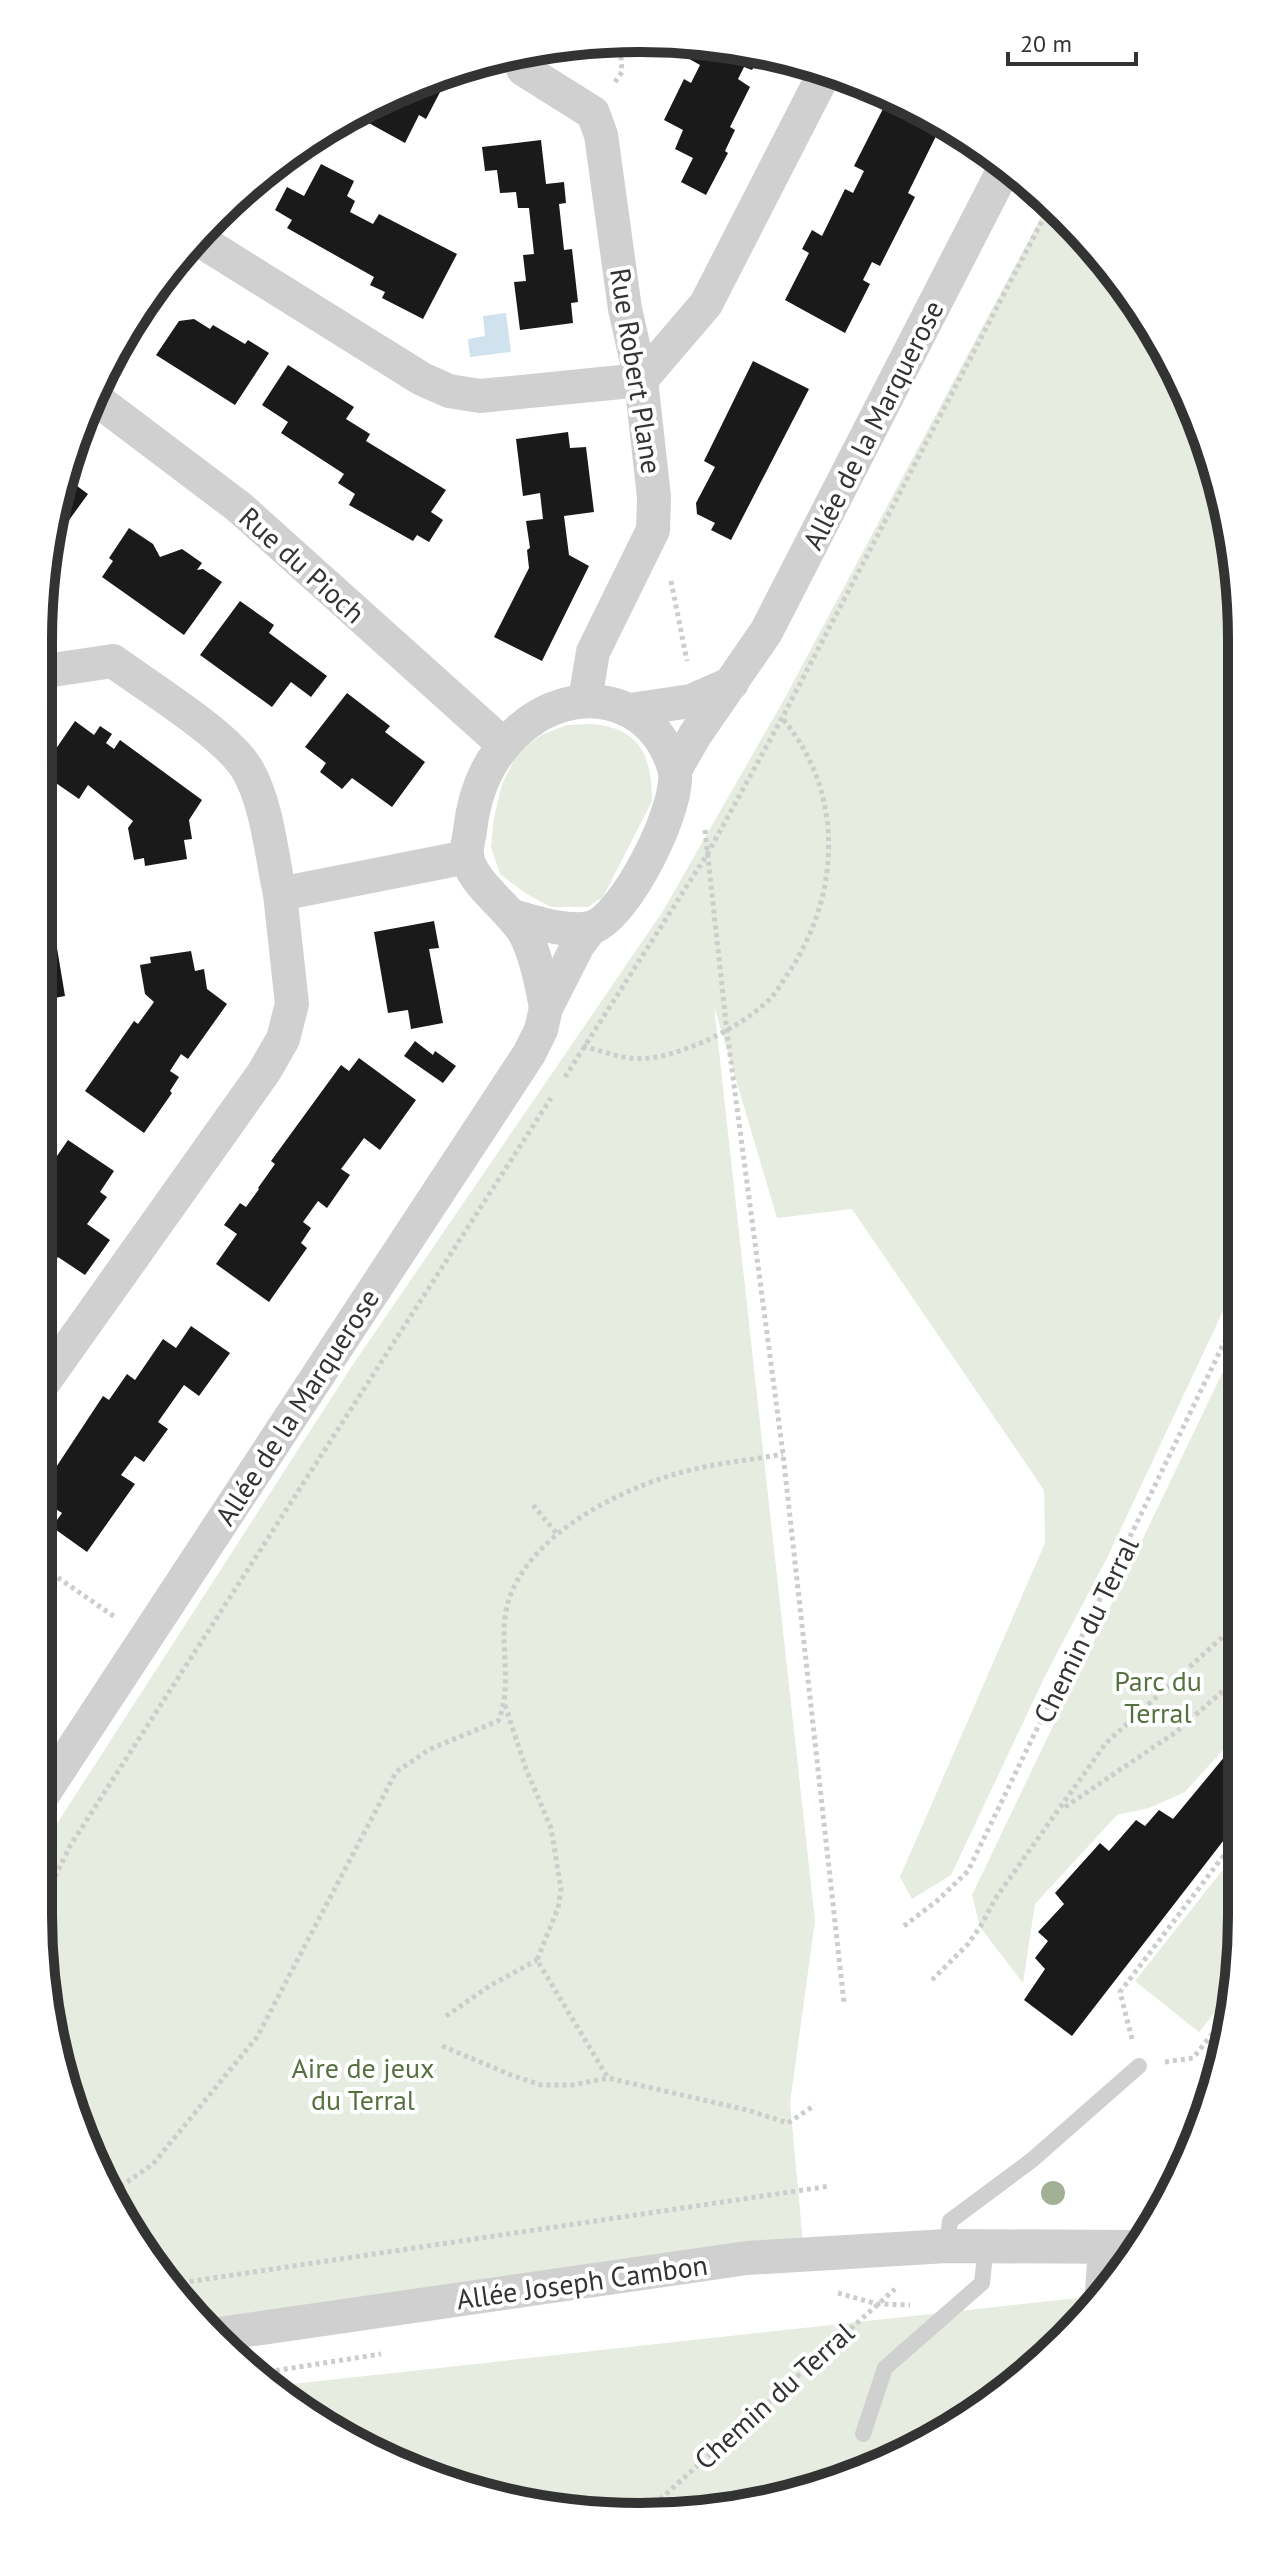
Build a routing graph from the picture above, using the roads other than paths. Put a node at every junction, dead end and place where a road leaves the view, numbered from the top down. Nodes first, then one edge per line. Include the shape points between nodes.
1 (523, 69) dead end
2 (821, 81) edge
3 (1000, 176) edge
4 (205, 244) edge
5 (641, 380) junction
6 (102, 404) edge
7 (52, 670) edge
8 (732, 683) junction
9 (585, 700) junction
10 (630, 710) junction
11 (503, 744) junction
12 (675, 770) junction
13 (467, 857) junction
14 (280, 894) junction
15 (512, 916) junction
16 (591, 928) junction
17 (546, 1008) junction
18 (52, 1371) edge
19 (52, 1781) edge
20 (1139, 2066) road end
21 (947, 2246) junction
22 (986, 2246) junction
23 (1119, 2247) edge
24 (226, 2333) edge
25 (863, 2434) dead end

1 - 5 street, Rue Robert Plane via 593,113
2 - 5 street via 706,304
3 - 8 street, Allée de la Marquerose via 766,632
4 - 5 street via 449,391 480,396
5 - 9 street, Rue Robert Plane via 653,530 593,652
6 - 11 street, Rue du Pioch via 239,507
7 - 14 street via 113,661 225,743 246,768 260,799
8 - 10 street via 691,701
8 - 12 street, Allée de la Marquerose
9 - 10 street
9 - 11 street via 535,715
10 - 12 street via 656,732
11 - 13 street via 477,791
12 - 16 street via 661,830 632,888
13 - 14 street
13 - 15 street via 486,890
14 - 18 street via 292,1004 283,1039
15 - 16 street
15 - 17 street via 527,937
16 - 17 street, Allée de la Marquerose
17 - 19 street, Allée de la Marquerose via 529,1054
20 - 21 lane via 1032,2160 950,2221
21 - 22 street, Allée Joseph Cambon
21 - 24 street, Allée Joseph Cambon via 747,2258
22 - 23 street, Allée Joseph Cambon
22 - 25 lane via 982,2283 885,2368

